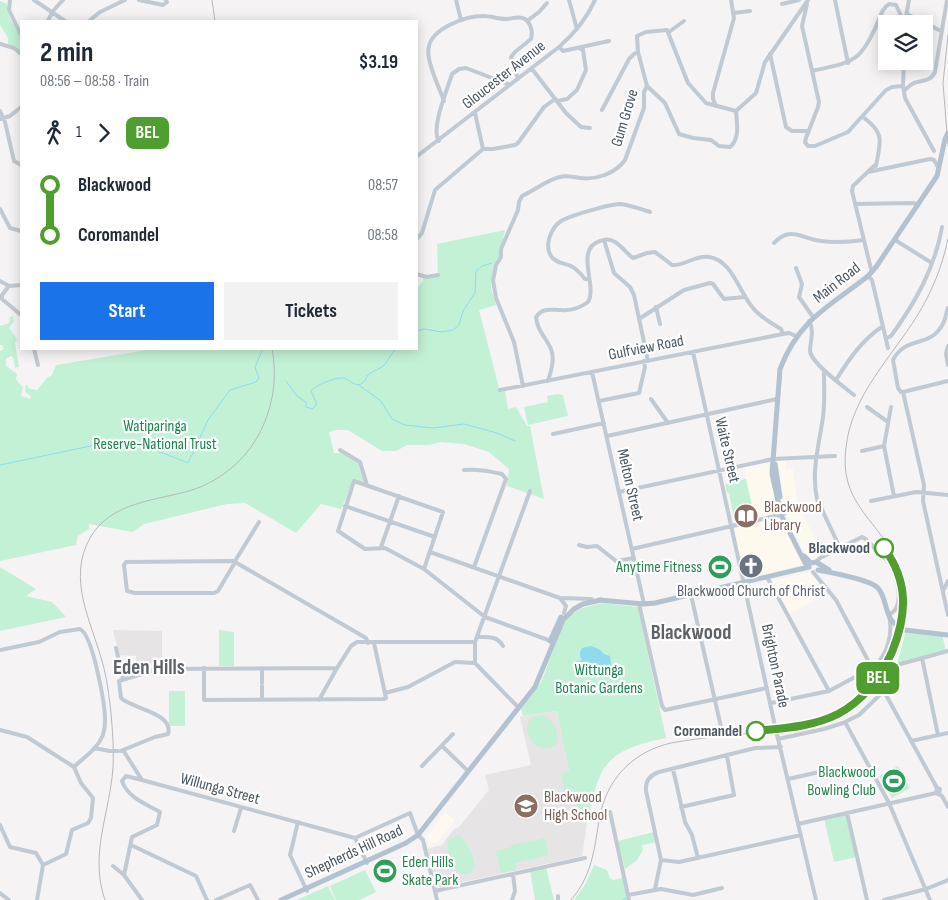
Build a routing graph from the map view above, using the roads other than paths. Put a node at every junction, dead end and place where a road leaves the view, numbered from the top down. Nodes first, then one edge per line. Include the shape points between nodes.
1 (10, 0) edge
2 (34, 0) edge
3 (63, 0) edge
4 (125, 0) edge
5 (139, 0) edge
6 (166, 0) edge
7 (456, 0) edge
8 (569, 0) edge
9 (595, 0) edge
10 (731, 0) edge
11 (799, 0) edge
12 (808, 0) edge
13 (835, 0) edge
14 (909, 0) edge
15 (947, 0) edge
16 (546, 2) dead end
17 (782, 4) dead end
18 (750, 11) dead end
19 (52, 12) junction
20 (907, 12) junction
21 (734, 13) junction
22 (901, 14) joint
23 (906, 15) edge
24 (48, 20) edge
25 (64, 20) edge
26 (90, 20) edge
27 (462, 20) junction
28 (527, 21) junction
29 (684, 21) dead end
30 (577, 29) junction
31 (941, 31) junction
32 (669, 32) junction
33 (20, 33) edge
34 (609, 40) dead end
35 (0, 44) edge
36 (559, 47) junction
37 (579, 48) junction
38 (638, 52) junction
39 (20, 53) edge
40 (770, 54) junction
41 (848, 63) junction
42 (532, 68) junction
43 (904, 70) edge
44 (812, 71) junction
45 (518, 79) junction
46 (510, 85) junction
47 (648, 86) junction
48 (903, 86) junction
49 (904, 91) junction
50 (556, 100) junction
51 (444, 101) junction
52 (716, 106) junction
53 (20, 108) edge
54 (0, 110) edge
55 (602, 110) dead end
56 (736, 111) junction
57 (475, 113) junction
58 (863, 117) junction
59 (2, 118) edge
60 (590, 128) dead end
61 (808, 131) junction
62 (948, 133) edge
63 (439, 141) junction
64 (483, 149) junction
65 (934, 151) dead end
66 (418, 156) edge
67 (20, 164) edge
68 (875, 165) junction
69 (939, 169) junction
70 (878, 170) junction
71 (866, 173) junction
72 (855, 204) junction
73 (918, 205) junction
74 (0, 210) edge
75 (650, 212) dead end
76 (942, 227) dead end
77 (20, 232) edge
78 (418, 237) edge
79 (604, 240) junction
80 (864, 240) junction
81 (895, 240) junction
82 (774, 243) dead end
83 (932, 263) junction
84 (796, 268) dead end
85 (873, 271) junction
86 (418, 274) edge
87 (438, 275) dead end
88 (868, 276) junction
89 (589, 279) junction
90 (0, 281) edge
91 (20, 285) edge
92 (9, 286) junction
93 (744, 297) junction
94 (656, 307) junction
95 (948, 308) edge
96 (20, 314) edge
97 (639, 319) junction
98 (811, 319) junction
99 (660, 324) dead end
100 (883, 326) junction
101 (782, 334) junction
102 (796, 336) junction
103 (886, 338) junction
104 (948, 346) edge
105 (888, 348) dead end
106 (34, 350) edge
107 (693, 352) junction
108 (646, 361) junction
109 (38, 365) dead end
110 (948, 365) edge
111 (824, 370) junction
112 (592, 372) junction
113 (836, 380) junction
114 (548, 381) junction
115 (948, 382) edge
116 (523, 386) junction
117 (500, 390) dead end
118 (903, 392) junction
119 (854, 395) dead end
120 (651, 399) dead end
121 (777, 399) junction
122 (599, 401) junction
123 (867, 407) dead end
124 (891, 407) dead end
125 (707, 414) junction
126 (888, 422) junction
127 (604, 423) junction
128 (668, 423) junction
129 (552, 434) dead end
130 (607, 436) junction
131 (884, 446) junction
132 (340, 450) dead end
133 (862, 451) dead end
134 (816, 456) junction
135 (835, 456) dead end
136 (773, 460) junction
137 (464, 470) dead end
138 (719, 470) junction
139 (368, 486) junction
140 (530, 491) dead end
141 (619, 492) junction
142 (923, 493) junction
143 (948, 495) edge
144 (399, 496) junction
145 (894, 496) junction
146 (871, 501) dead end
147 (345, 506) junction
148 (783, 515) junction
149 (259, 522) dead end
150 (390, 522) junction
151 (732, 527) junction
152 (435, 537) junction
153 (579, 545) dead end
154 (381, 547) junction
155 (840, 548) junction
156 (632, 549) junction
157 (430, 552) junction
158 (634, 558) junction
159 (235, 562) junction
160 (474, 567) junction
161 (813, 567) junction
162 (424, 569) junction
163 (499, 576) junction
164 (767, 578) junction
165 (948, 581) edge
166 (744, 582) junction
167 (942, 593) junction
168 (691, 595) junction
169 (560, 598) junction
170 (592, 599) junction
171 (601, 600) junction
172 (641, 604) junction
173 (564, 614) junction
174 (889, 615) junction
175 (948, 615) edge
176 (485, 617) junction
177 (948, 635) edge
178 (478, 637) junction
179 (551, 641) junction
180 (368, 642) junction
181 (475, 642) junction
182 (374, 643) junction
183 (503, 646) dead end
184 (116, 648) dead end
185 (0, 650) edge
186 (948, 651) edge
187 (922, 658) junction
188 (475, 662) junction
189 (204, 668) junction
190 (262, 668) junction
191 (338, 668) junction
192 (872, 668) junction
193 (122, 680) junction
194 (768, 688) junction
195 (829, 691) junction
196 (884, 691) junction
197 (385, 693) junction
198 (715, 699) junction
199 (262, 700) junction
200 (319, 700) junction
201 (771, 703) junction
202 (518, 706) junction
203 (845, 722) junction
204 (721, 727) dead end
205 (0, 730) edge
206 (948, 733) edge
207 (453, 734) dead end
208 (938, 735) junction
209 (778, 738) junction
210 (911, 741) junction
211 (442, 746) junction
212 (781, 747) junction
213 (94, 748) junction
214 (123, 750) junction
215 (727, 756) junction
216 (422, 766) dead end
217 (74, 767) junction
218 (673, 769) junction
219 (468, 771) junction
220 (835, 771) dead end
221 (788, 779) junction
222 (142, 780) junction
223 (938, 793) junction
224 (948, 797) edge
225 (889, 803) junction
226 (682, 807) junction
227 (948, 807) edge
228 (241, 808) junction
229 (610, 812) dead end
230 (847, 812) junction
231 (298, 822) junction
232 (798, 824) junction
233 (0, 826) edge
234 (234, 831) dead end
235 (801, 835) junction
236 (419, 836) junction
237 (355, 838) junction
238 (131, 845) junction
239 (585, 858) dead end
240 (698, 858) junction
241 (661, 860) junction
242 (367, 862) junction
243 (42, 866) junction
244 (113, 866) dead end
245 (513, 874) junction
246 (124, 875) junction
247 (948, 880) edge
248 (722, 888) dead end
249 (655, 889) junction
250 (926, 889) junction
251 (307, 890) junction
252 (435, 891) junction
253 (0, 893) edge
254 (629, 898) edge
255 (9, 900) edge
256 (37, 900) edge
257 (142, 900) edge
258 (207, 900) edge
259 (216, 900) edge
260 (258, 900) edge
261 (281, 900) edge
262 (287, 900) edge
263 (437, 900) edge
264 (512, 900) edge
265 (816, 900) edge
266 (867, 900) edge
267 (884, 900) edge
268 (930, 900) edge

1 - 33 street via 9,10
2 - 19 street
3 - 19 street
4 - 26 street
5 - 6 street via 163,5
7 - 27 street
8 - 30 street
9 - 30 street, Gloucester Avenue
10 - 21 street
11 - 17 street
12 - 40 street
12 - 44 street via 802,26
13 - 41 street
14 - 20 street
15 - 31 street
16 - 28 street
18 - 21 street
19 - 24 street
19 - 25 street
20 - 22 street
20 - 23 street
20 - 31 street
21 - 52 street via 713,92
22 - 41 street via 896,5 886,6 867,46
27 - 28 street via 482,16
27 - 51 street via 435,35 428,46 431,66
28 - 45 street via 531,39 512,57
29 - 32 street
30 - 36 street, Gloucester Avenue
31 - 49 street via 932,77
32 - 38 street, Gum Grove via 664,29 639,34 636,39
32 - 52 street via 688,83 706,103
34 - 37 street
35 - 39 street
36 - 37 street via 563,51
36 - 42 street, Gloucester Avenue
37 - 50 street via 583,50 586,70 574,94 567,99
38 - 47 street, Gum Grove
38 - 55 street via 629,59
40 - 56 street via 756,93
40 - 61 street via 786,127 792,131
41 - 44 street
42 - 45 street, Gloucester Avenue
42 - 50 street
43 - 48 street
44 - 61 street via 819,102
45 - 46 street, Gloucester Avenue
46 - 51 street via 466,68 459,69 452,74
46 - 57 street, Gloucester Avenue
47 - 56 street via 665,103 679,134 712,140 724,148 734,144
47 - 116 street, Gum Grove via 644,92 642,112 622,164 608,174 596,177 561,176 522,196 519,202 494,272 493,288 514,342
48 - 49 street
48 - 58 street via 886,90
49 - 65 street
50 - 60 street via 581,127
50 - 64 street via 544,107 515,145
51 - 63 street via 436,126
52 - 56 street
53 - 59 street
54 - 59 street
57 - 63 street, Gloucester Avenue
57 - 64 street
58 - 61 street via 846,133 815,146 808,146 806,142
58 - 68 street via 878,134 880,147
59 - 67 street via 14,160
62 - 69 main road, Main Road
63 - 66 street, Gloucester Avenue
64 - 78 street via 436,190
68 - 70 street
68 - 71 street
69 - 70 street via 930,159
69 - 73 main road, Main Road
70 - 71 street
71 - 72 street via 853,186
72 - 73 street
72 - 80 street
73 - 81 main road, Main Road
74 - 77 street via 10,228
75 - 89 street via 623,205 605,206 556,225 548,244 551,256
76 - 83 street
79 - 89 street via 596,242 589,251
79 - 93 street via 616,242 633,258 655,252 672,265 697,257 716,258 728,269
79 - 97 street via 614,273 634,294
80 - 82 street via 818,241 794,234 781,237
80 - 85 street
81 - 83 street
81 - 85 main road, Main Road
83 - 103 street via 913,305 892,336
84 - 98 street via 802,284 799,297
85 - 88 main road, Main Road
86 - 87 street
88 - 98 main road, Main Road
88 - 100 street via 872,280
89 - 114 street via 591,295 588,302 574,309 544,309 536,317 539,331 552,350
90 - 92 street
91 - 92 street
92 - 96 street via 2,299
93 - 94 street via 724,299 710,283 684,290
93 - 101 street via 760,316 781,329
94 - 97 street
94 - 99 street
95 - 118 street via 941,328 934,335 902,348 894,357 898,388
97 - 108 street
98 - 102 main road, Main Road
98 - 111 street via 811,355
100 - 103 street
100 - 113 street via 853,353
101 - 102 street, Gulfview Road
101 - 107 street, Gulfview Road
102 - 121 main road, Main Road via 780,369
103 - 105 street
104 - 110 street
106 - 109 street
107 - 108 street, Gulfview Road
107 - 125 street, Waite Street
108 - 112 street, Gulfview Road
108 - 122 street via 639,393
111 - 113 street
111 - 134 street via 823,415
112 - 114 street, Gulfview Road
112 - 122 street, Melton Street
113 - 119 street
114 - 116 street, Gulfview Road
115 - 118 street
116 - 117 street, Gulfview Road
118 - 142 street via 924,485
120 - 128 street
121 - 125 street
121 - 136 main road, Main Road
122 - 127 street, Melton Street
123 - 126 street
124 - 126 street
125 - 128 street
125 - 138 street, Waite Street
126 - 131 street
127 - 129 street
127 - 130 street, Melton Street
128 - 130 street
130 - 141 street, Melton Street
131 - 133 street
131 - 145 street
132 - 139 street via 360,462
134 - 135 street
134 - 136 street
134 - 155 street via 816,499
136 - 138 street
136 - 148 main road, Main Road
137 - 160 street via 491,471 502,474 506,479
138 - 141 street
138 - 151 street, Waite Street
139 - 144 street
139 - 147 street via 354,481
140 - 163 street
141 - 156 street, Melton Street
142 - 143 street
142 - 145 street
142 - 167 street
144 - 150 street
144 - 152 street via 443,512
145 - 146 street
147 - 150 street
147 - 154 street via 338,531 365,549
148 - 151 street
148 - 161 main road, Main Road
149 - 159 street
150 - 152 street
150 - 154 street
151 - 156 street
151 - 166 street, Waite Street
152 - 157 street
153 - 158 street via 597,546 617,561
154 - 162 street
155 - 161 street via 823,556
155 - 174 street via 865,537 887,560 896,579 898,593 896,609
156 - 158 street, Melton Street
157 - 160 street
157 - 162 street
158 - 172 street, Melton Street
159 - 159 street via 214,593 127,591 126,562
159 - 180 street
160 - 163 street
161 - 164 main road, Shepherds Hill Road
161 - 164 main road, Shepherds Hill Road
161 - 174 main road via 878,588
161 - 192 street via 836,600
162 - 176 street
163 - 169 street
163 - 176 street
164 - 166 main road, Shepherds Hill Road
164 - 195 street
165 - 167 street
166 - 168 main road, Shepherds Hill Road
166 - 194 street, Brighton Parade
167 - 175 street
168 - 172 main road, Shepherds Hill Road
168 - 198 street
169 - 170 street
169 - 173 street via 566,606
170 - 171 main road, Shepherds Hill Road
170 - 173 main road, Shepherds Hill Road via 572,606
171 - 172 main road, Shepherds Hill Road
171 - 179 main road, Shepherds Hill Road via 583,604 567,615
172 - 198 street, Melton Street via 665,710
173 - 179 main road, Shepherds Hill Road
174 - 177 main road via 902,629
174 - 192 street via 890,639
176 - 178 street
176 - 179 street
178 - 181 street
178 - 183 street via 493,637
179 - 202 main road, Shepherds Hill Road via 538,680
180 - 182 street
180 - 191 street via 353,643
181 - 182 street
181 - 188 street
182 - 197 street
184 - 193 street
185 - 213 street via 39,642 76,628 83,630 90,644 105,717 102,738
186 - 187 street
187 - 196 street via 897,665 890,685
187 - 208 street
188 - 197 street via 455,662 408,687
188 - 202 street
189 - 190 street
189 - 193 street via 158,669
189 - 199 street via 204,700
190 - 191 street
190 - 199 street
191 - 200 street
192 - 195 street
192 - 196 street, bridge
193 - 214 street via 118,683 122,699 164,719 169,731
194 - 198 street
194 - 201 street, Brighton Parade
195 - 201 street
196 - 203 street via 859,715
196 - 210 street
197 - 200 street via 385,699
198 - 204 street
199 - 200 street
201 - 209 street, Brighton Parade
202 - 219 main road, Shepherds Hill Road
203 - 209 street
203 - 225 street
205 - 217 street via 27,737
206 - 208 street
207 - 211 street
208 - 210 street
209 - 212 street, Brighton Parade
210 - 223 street
211 - 216 street
211 - 219 street
212 - 215 street via 755,748
212 - 221 street, Brighton Parade
213 - 214 street, bridge
213 - 217 street
214 - 222 street
215 - 218 street
215 - 226 street via 734,795
217 - 243 street via 79,781 93,798 91,818 88,823 72,830 66,854
218 - 226 street
218 - 241 street via 654,774 646,787
219 - 236 main road, Shepherds Hill Road
220 - 221 street
221 - 232 street, Brighton Parade
222 - 228 street, Willunga Street
222 - 238 street via 126,776 122,781 137,800 160,812 159,818 157,825 134,836
223 - 224 street
223 - 225 street
223 - 227 street
225 - 230 street
225 - 250 street
226 - 240 street
228 - 231 street, Willunga Street
228 - 234 street
229 - 254 street
230 - 232 street
230 - 266 street
231 - 237 street, Willunga Street
231 - 251 street via 290,855
232 - 235 street, Brighton Parade
233 - 243 street via 10,847 36,853
235 - 240 street
235 - 265 street, Brighton Parade
236 - 237 street via 409,812
236 - 242 main road, Shepherds Hill Road via 408,845
236 - 252 street via 423,840
237 - 242 street
238 - 246 street
238 - 258 street via 196,876
239 - 245 street
240 - 241 street via 674,862
241 - 249 street
242 - 251 main road, Shepherds Hill Road
243 - 256 street
244 - 246 street
245 - 252 street
245 - 264 street via 515,890
246 - 257 street
247 - 250 street
248 - 249 street via 693,895
249 - 254 street
250 - 267 street
250 - 268 street
251 - 261 main road, Shepherds Hill Road
251 - 262 main road, Shepherds Hill Road
252 - 263 street
253 - 255 street
259 - 260 street via 250,885

